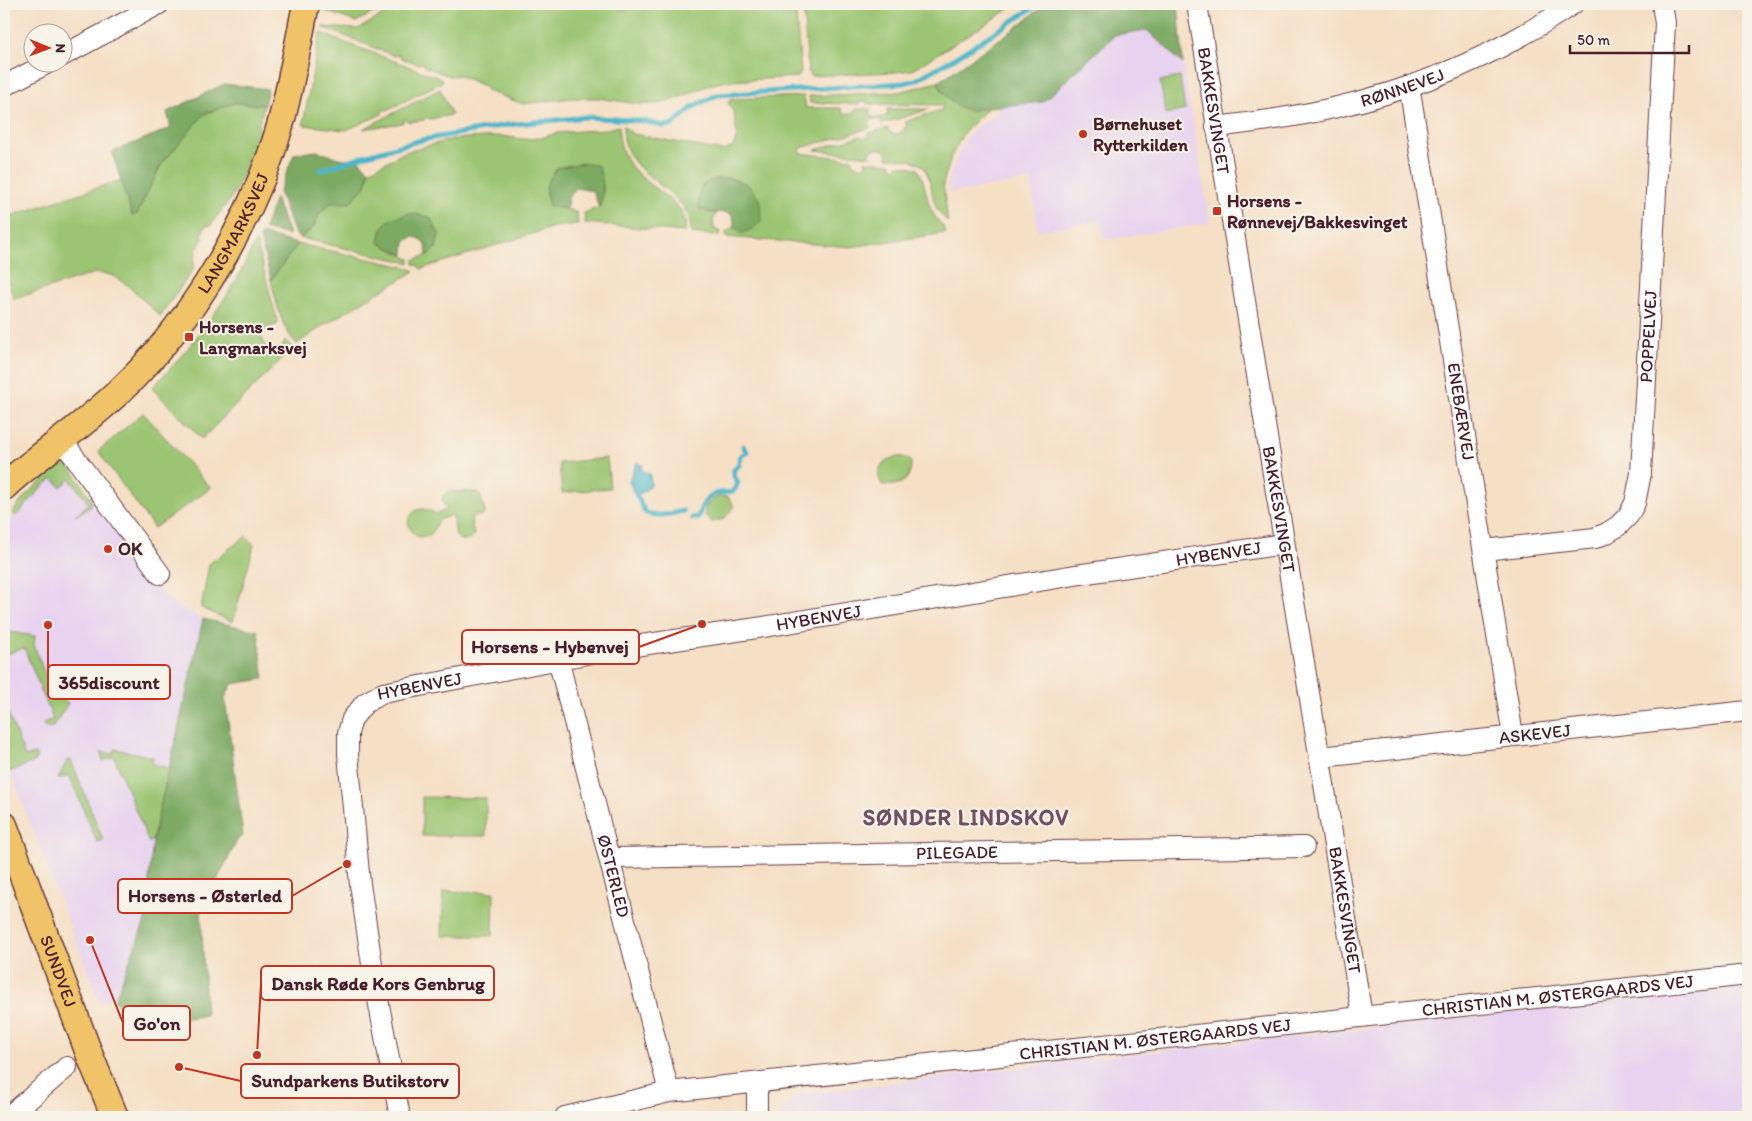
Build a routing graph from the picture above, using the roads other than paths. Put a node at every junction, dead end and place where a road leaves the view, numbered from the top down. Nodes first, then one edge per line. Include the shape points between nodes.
1 (159, 4) edge
2 (306, 4) edge
3 (1197, 4) edge
4 (1573, 4) edge
5 (1662, 4) edge
6 (72, 51) edge
7 (31, 72) edge
8 (4, 86) edge
9 (1408, 87) junction
10 (1216, 127) junction
11 (62, 440) junction
12 (4, 487) edge
13 (1284, 544) junction
14 (1484, 550) junction
15 (160, 574) dead end
16 (558, 659) junction
17 (1748, 711) edge
18 (1513, 736) junction
19 (1321, 757) junction
20 (4, 825) edge
21 (1304, 847) dead end
22 (609, 858) junction
23 (1748, 975) edge
24 (1362, 1016) junction
25 (67, 1067) dead end
26 (757, 1083) junction
27 (669, 1092) junction
28 (8, 1117) edge
29 (115, 1117) edge
30 (400, 1117) edge
31 (565, 1117) edge
32 (757, 1117) edge

1 - 6 street
2 - 11 main road, LANGMARKSVEJ via 280,126 242,222 208,282 170,337 128,383
3 - 10 street, BAKKESVINGET
4 - 9 street, RØNNEVEJ via 1472,61
5 - 14 street, POPPELVEJ via 1665,23 1641,474 1636,503 1618,526 1595,538
7 - 8 street
9 - 10 street, RØNNEVEJ via 1337,107 1269,121
9 - 14 street, ENEBÆRVEJ
10 - 13 street, BAKKESVINGET
11 - 12 main road, LANGMARKSVEJ
11 - 15 street
13 - 16 street, HYBENVEJ
13 - 19 street, BAKKESVINGET
14 - 18 street, ENEBÆRVEJ
16 - 22 street, ØSTERLED
16 - 30 street, HYBENVEJ via 383,694 371,699 352,719 348,733 360,884
17 - 18 street, ASKEVEJ
18 - 19 street, ASKEVEJ
19 - 24 street, BAKKESVINGET
20 - 29 main road, SUNDVEJ
21 - 22 street, PILEGADE
22 - 27 street, ØSTERLED
23 - 24 street, CHRISTIAN M. ØSTERGAARDS VEJ
24 - 26 street, CHRISTIAN M. ØSTERGAARDS VEJ
25 - 28 street
26 - 27 street, CHRISTIAN M. ØSTERGAARDS VEJ
26 - 32 street
27 - 31 street, CHRISTIAN M. ØSTERGAARDS VEJ

